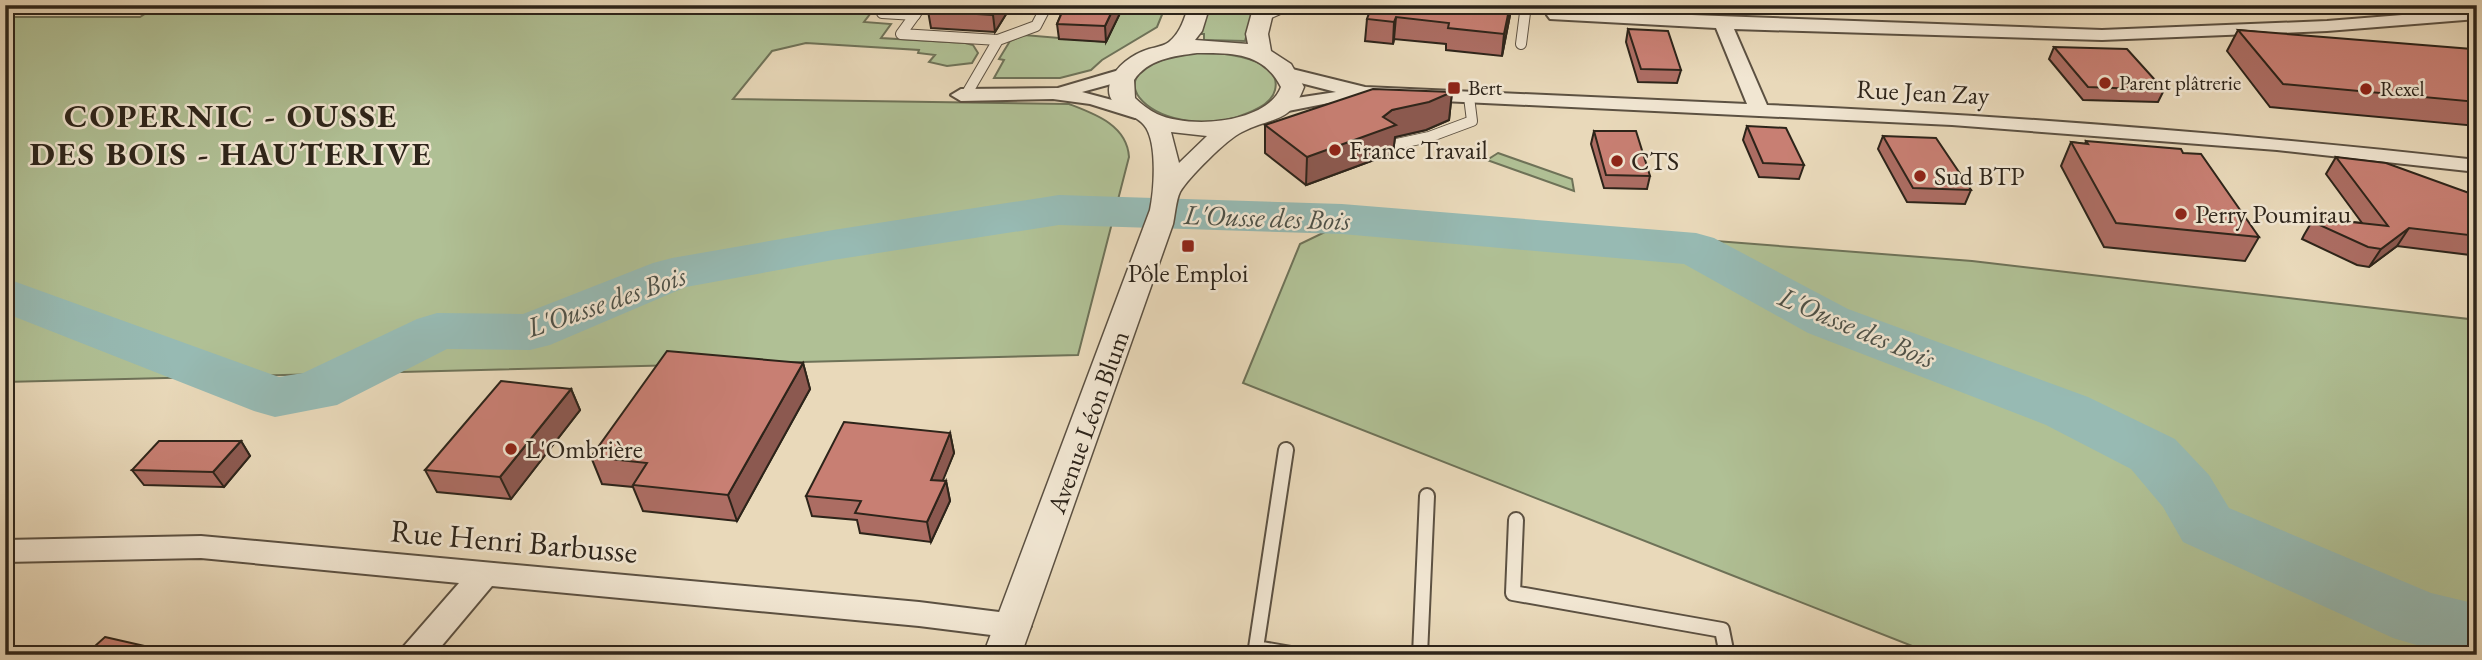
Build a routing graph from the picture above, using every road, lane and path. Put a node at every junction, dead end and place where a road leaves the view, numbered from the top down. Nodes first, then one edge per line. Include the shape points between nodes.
1 (922, 5) edge
2 (1047, 5) edge
3 (1200, 5) edge
4 (1289, 5) edge
5 (1526, 5) edge
6 (1554, 10) edge
7 (1263, 11) edge
8 (883, 13) dead end
9 (2477, 14) edge
10 (915, 15) junction
11 (1723, 23) junction
12 (998, 40) junction
13 (1521, 44) dead end
14 (1175, 49) junction
15 (1261, 55) junction
16 (1126, 74) junction
17 (1288, 74) junction
18 (1053, 93) junction
19 (1365, 93) junction
20 (963, 95) joint
21 (1469, 97) junction
22 (1283, 106) junction
23 (1759, 109) junction
24 (1145, 117) junction
25 (1233, 128) junction
26 (1392, 145) dead end
27 (2477, 166) edge
28 (1165, 204) junction
29 (1286, 450) dead end
30 (1427, 496) dead end
31 (1516, 520) dead end
32 (5, 551) edge
33 (484, 574) junction
34 (1008, 640) edge
35 (415, 655) edge
36 (1297, 655) edge
37 (1420, 655) edge
38 (1727, 655) edge

1 - 10 lane
2 - 12 lane via 1037,26
3 - 14 street via 1191,31
4 - 7 lane
5 - 13 lane
6 - 11 street
7 - 15 street via 1257,34
8 - 10 lane
9 - 11 street via 2327,26 2102,34
10 - 12 lane via 901,34
11 - 23 street
12 - 20 lane
14 - 15 street via 1220,46
14 - 16 street
15 - 17 street
16 - 18 street
16 - 24 street, Avenue Léon Blum via 1120,87 1123,100
17 - 19 street, Rue Jean Zay
17 - 22 street via 1292,85
18 - 20 street
18 - 24 street via 1093,99
19 - 21 street, Rue Jean Zay
19 - 22 street, Rue Jean Zay
21 - 23 street, Rue Jean Zay
21 - 26 lane via 1472,121
22 - 25 street via 1270,116
23 - 27 street, Rue Jean Zay via 1952,118
24 - 25 street via 1179,128
24 - 28 street, Avenue Léon Blum via 1165,146
25 - 28 street, Avenue Léon Blum via 1205,149
28 - 34 street, Avenue Léon Blum
29 - 36 lane via 1256,648
30 - 37 lane
31 - 38 lane via 1513,593 1722,630
32 - 33 street, Rue Henri Barbusse via 201,547
33 - 34 street, Rue Henri Barbusse via 919,614
33 - 35 street

